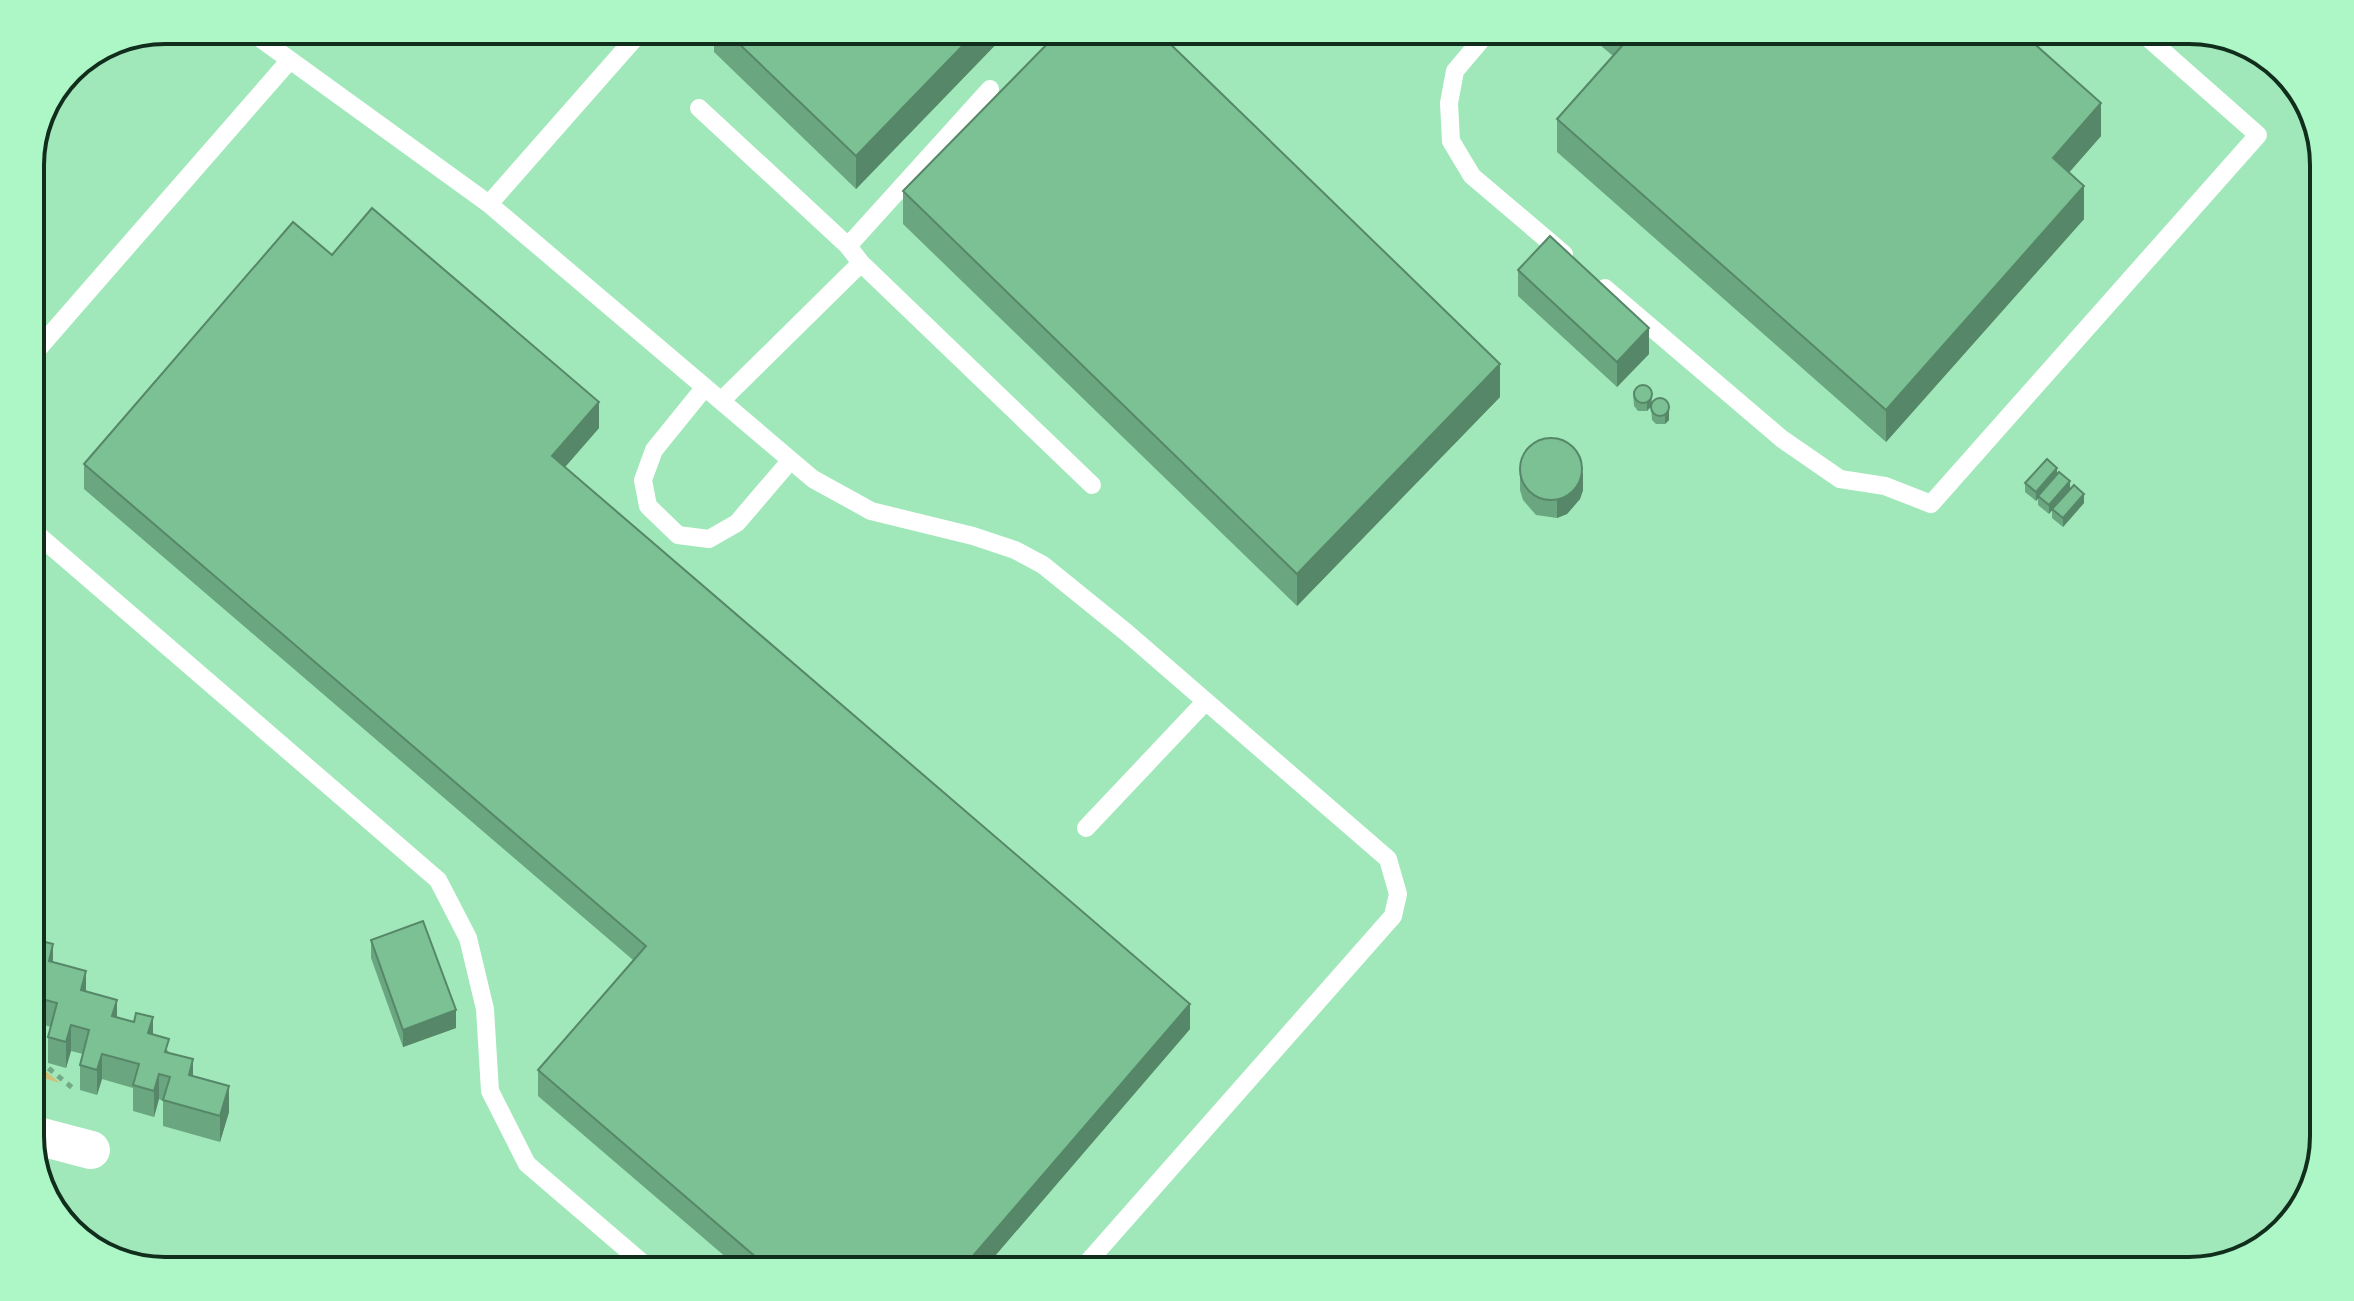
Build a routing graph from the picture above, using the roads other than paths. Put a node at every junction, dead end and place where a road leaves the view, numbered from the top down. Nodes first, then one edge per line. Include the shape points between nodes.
1 (267, 44) edge
2 (630, 44) edge
3 (1478, 44) edge
4 (2155, 44) edge
5 (289, 61) junction
6 (990, 89) dead end
7 (699, 108) dead end
8 (489, 204) junction
9 (848, 246) junction
10 (861, 263) junction
11 (44, 342) edge
12 (705, 387) junction
13 (721, 401) junction
14 (790, 461) junction
15 (1092, 485) dead end
16 (44, 540) edge
17 (1205, 702) junction
18 (1086, 828) dead end
19 (44, 1138) edge
20 (91, 1150) dead end
21 (636, 1257) edge
22 (1092, 1257) edge

1 - 5 lane
2 - 8 lane
3 - 4 lane via 1455,71 1449,103 1451,141 1472,176 1782,439 1840,479 1885,486 1931,504 2258,135
5 - 8 lane
5 - 11 lane
6 - 9 lane
7 - 9 lane
8 - 12 lane
9 - 10 lane
10 - 13 lane
10 - 15 lane
12 - 13 lane
12 - 14 lane via 654,450 643,480 648,506 678,535 709,539 737,523
13 - 14 lane
14 - 17 lane via 871,511 973,536 1043,565
16 - 21 lane via 438,880 468,938 485,1009 490,1091 527,1164
17 - 18 lane
17 - 22 lane via 1388,859 1398,894 1393,916
19 - 20 street

